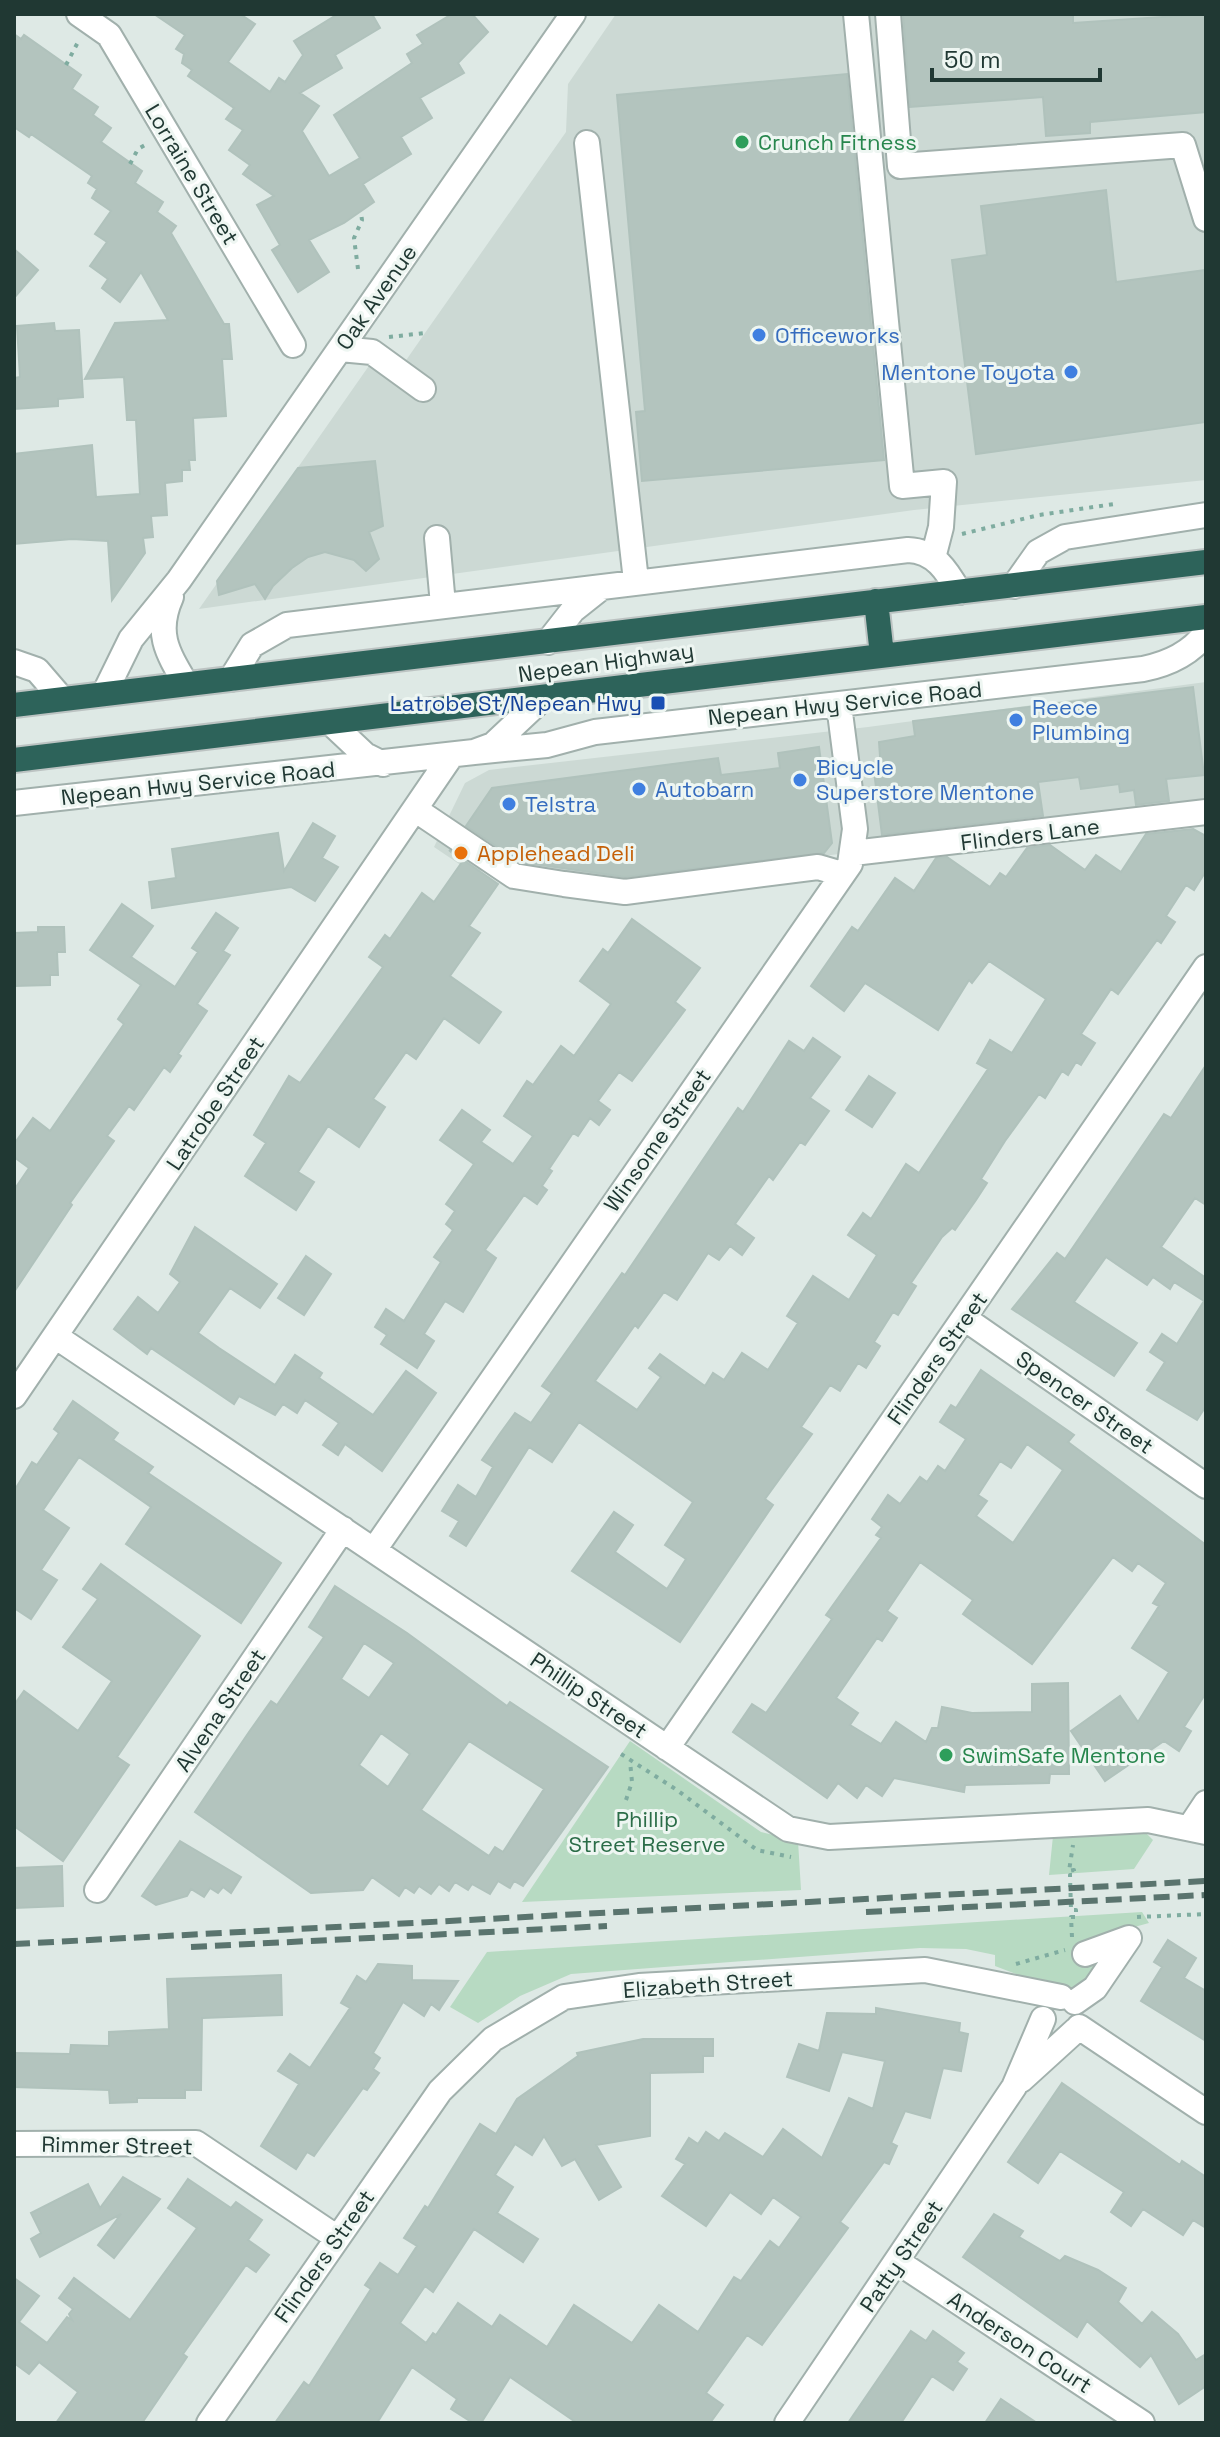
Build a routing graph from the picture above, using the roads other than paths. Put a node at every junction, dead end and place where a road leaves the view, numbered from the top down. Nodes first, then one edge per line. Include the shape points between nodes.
1 (79, 14) edge
2 (573, 14) edge
3 (856, 14) edge
4 (888, 14) edge
5 (587, 143) dead end
6 (1206, 219) edge
7 (293, 345) dead end
8 (340, 349) junction
9 (423, 389) dead end
10 (1206, 515) edge
11 (437, 538) dead end
12 (933, 558) junction
13 (1206, 562) edge
14 (179, 580) junction
15 (636, 581) junction
16 (604, 585) junction
17 (1014, 586) junction
18 (959, 592) junction
19 (876, 601) junction
20 (443, 605) junction
21 (1206, 617) edge
22 (1206, 633) edge
23 (548, 642) junction
24 (882, 655) junction
25 (14, 662) edge
26 (231, 679) junction
27 (186, 684) junction
28 (104, 694) junction
29 (544, 697) junction
30 (62, 699) junction
31 (14, 705) edge
32 (839, 705) junction
33 (331, 723) junction
34 (462, 754) junction
35 (14, 760) edge
36 (388, 763) junction
37 (14, 803) edge
38 (416, 810) junction
39 (1206, 812) edge
40 (848, 864) junction
41 (1203, 979) edge
42 (964, 1318) junction
43 (55, 1336) junction
44 (14, 1396) edge
45 (1206, 1486) edge
46 (343, 1529) junction
47 (374, 1550) junction
48 (667, 1748) junction
49 (1206, 1803) edge
50 (1198, 1829) edge
51 (97, 1890) dead end
52 (1079, 1950) road end
53 (1006, 1987) junction
54 (1068, 1999) junction
55 (1043, 2018) junction
56 (1077, 2028) junction
57 (1014, 2087) junction
58 (440, 2091) joint
59 (1206, 2112) edge
60 (14, 2144) edge
61 (336, 2237) junction
62 (898, 2262) junction
63 (209, 2423) edge
64 (787, 2423) edge
65 (1142, 2423) edge

1 - 7 street, Lorraine Street via 109,35
2 - 8 street, Oak Avenue
3 - 12 street via 902,486 944,482
4 - 6 street via 900,166 1183,145
5 - 15 street
8 - 9 street via 372,352
8 - 14 street, Oak Avenue
10 - 17 street via 1065,537 1038,552
11 - 20 street
12 - 15 street via 908,550
12 - 18 street
13 - 17 highway, Nepean Highway
14 - 27 street, Oak Avenue via 162,619 165,643
14 - 28 street, Oak Avenue via 131,639
15 - 16 street
16 - 20 street
16 - 23 street via 573,610
17 - 18 highway, Nepean Highway
18 - 19 highway, Nepean Highway
19 - 23 highway, Nepean Highway
19 - 24 highway
20 - 26 street via 287,625 252,645
21 - 24 highway, Nepean Highway
22 - 32 street, Nepean Hwy Service Road via 1173,660 1143,669
23 - 26 highway, Nepean Highway
24 - 29 highway, Nepean Highway
25 - 30 street via 47,677
26 - 27 highway, Nepean Highway
27 - 28 highway, Nepean Highway
28 - 30 highway, Nepean Highway
29 - 33 highway, Nepean Highway
29 - 34 street, Latrobe Street via 493,745
30 - 31 highway, Nepean Highway
32 - 34 street, Nepean Hwy Service Road via 595,732 547,745
32 - 40 street via 855,829
33 - 35 highway, Nepean Highway
33 - 36 street, Nepean Hwy Service Road via 365,755
34 - 36 street, Nepean Hwy Service Road
34 - 38 street, Latrobe Street via 442,764
36 - 37 street, Nepean Hwy Service Road
36 - 38 street via 406,768 414,777
38 - 40 street, Flinders Lane via 514,876 625,892
38 - 43 street, Latrobe Street
39 - 40 street, Flinders Lane
40 - 47 street, Winsome Street
41 - 42 street, Flinders Street
42 - 45 street, Spencer Street
42 - 48 street, Flinders Street
43 - 44 street, Latrobe Street
43 - 46 street, Phillip Street
46 - 47 street, Phillip Street
46 - 51 street, Alvena Street
47 - 48 street, Phillip Street
48 - 50 street, Phillip Street via 788,1829 829,1837 1148,1820
49 - 50 street
52 - 54 street via 1129,1938 1098,1985
53 - 54 street, Elizabeth Street
53 - 55 street, Elizabeth Street
53 - 58 street, Elizabeth Street via 916,1970 639,1986 564,1997 493,2039
54 - 55 street via 1049,2002
54 - 56 street via 1082,2016
55 - 56 street via 1054,2034 1066,2036
55 - 57 street, Patty Street
56 - 57 street, Patty Street
56 - 59 street
57 - 62 street, Patty Street
58 - 61 street, Flinders Street
60 - 61 street, Rimmer Street via 196,2143
61 - 63 street, Flinders Street
62 - 64 street, Patty Street
62 - 65 street, Anderson Court

